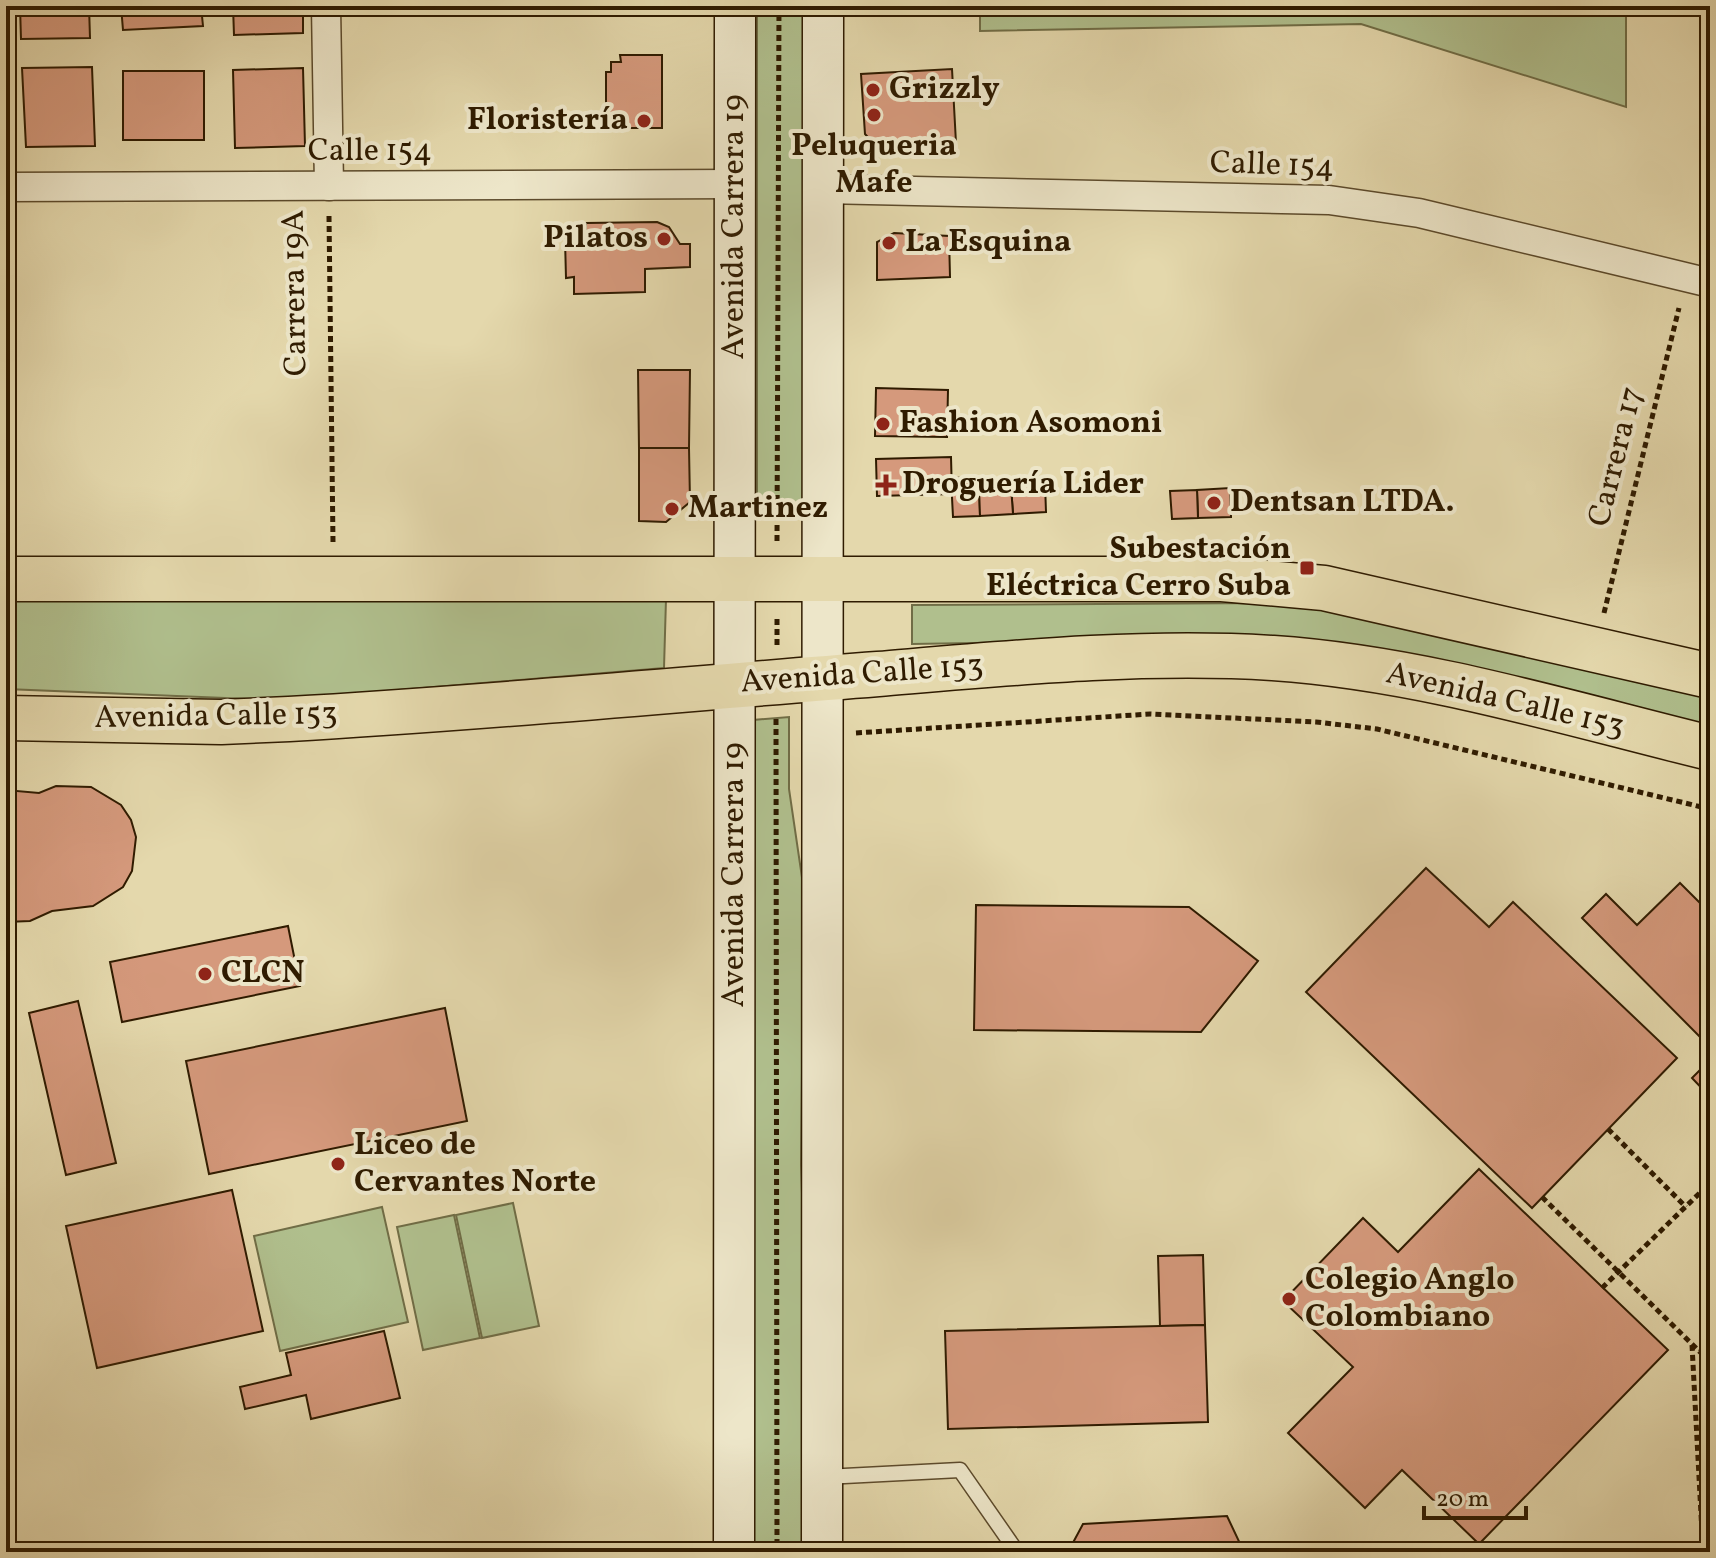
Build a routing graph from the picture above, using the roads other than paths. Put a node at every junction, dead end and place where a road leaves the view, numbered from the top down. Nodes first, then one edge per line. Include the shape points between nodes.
1 (326, 6) edge
2 (735, 6) edge
3 (823, 6) edge
4 (735, 184) junction
5 (329, 186) junction
6 (6, 187) edge
7 (823, 189) junction
8 (1698, 280) edge
9 (6, 579) edge
10 (823, 579) junction
11 (756, 580) junction
12 (1710, 676) edge
13 (823, 678) junction
14 (756, 683) junction
15 (6, 718) edge
16 (1710, 748) edge
17 (822, 1477) junction
18 (734, 1552) edge
19 (822, 1552) edge
20 (1017, 1552) edge

1 - 5 street, Carrera 19A
2 - 4 main road, Avenida Carrera 19
3 - 7 main road
4 - 5 street, Calle 154
4 - 11 main road, Avenida Carrera 19
5 - 6 street, Calle 154
7 - 8 street, Calle 154 via 1329,200 1419,213
7 - 10 main road
9 - 11 main road
10 - 11 main road
10 - 12 main road via 1284,583 1374,598
10 - 13 main road
11 - 14 main road, Avenida Carrera 19
13 - 14 main road, Avenida Calle 153
13 - 16 main road, Avenida Calle 153 via 1096,659 1273,658 1409,677
13 - 17 main road
14 - 15 main road, Avenida Calle 153 via 289,719
14 - 18 main road, Avenida Carrera 19
17 - 19 main road
17 - 20 lane via 960,1470

